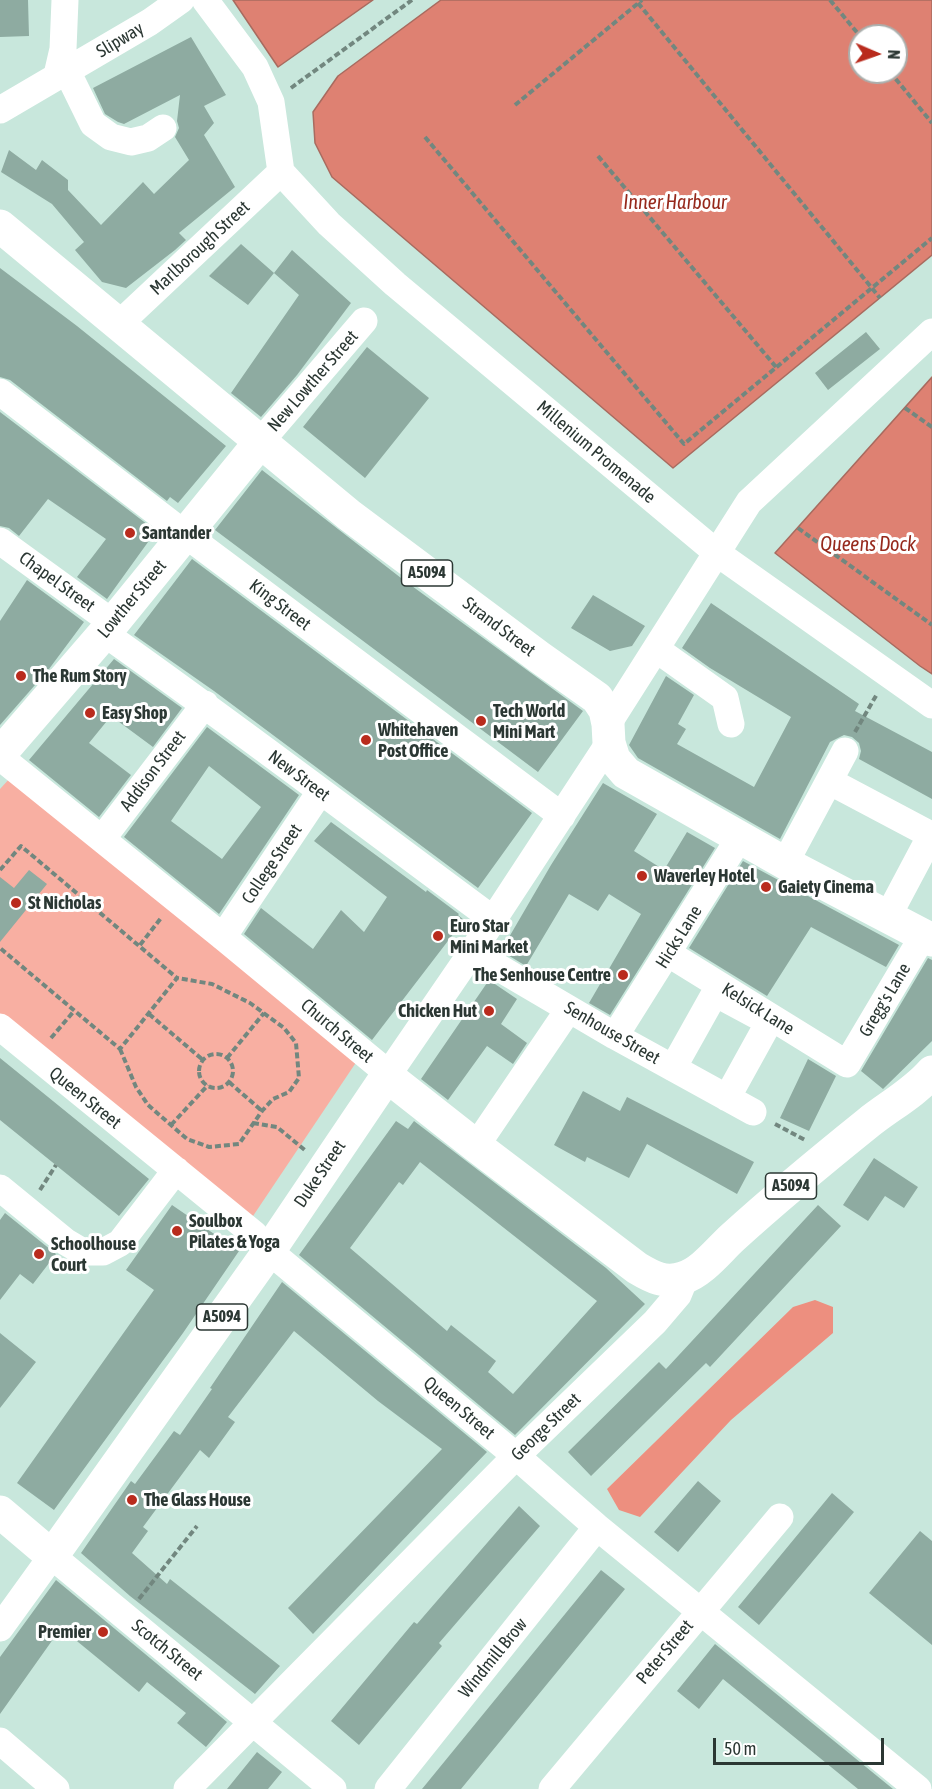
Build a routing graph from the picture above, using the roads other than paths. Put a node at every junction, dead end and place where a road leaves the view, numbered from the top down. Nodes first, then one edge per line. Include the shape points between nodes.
1 (65, 0) edge
2 (181, 0) edge
3 (205, 0) edge
4 (62, 73) junction
5 (0, 110) edge
6 (163, 128) dead end
7 (281, 172) junction
8 (0, 226) edge
9 (364, 321) dead end
10 (119, 324) junction
11 (932, 332) edge
12 (0, 392) edge
13 (261, 441) junction
14 (186, 535) junction
15 (0, 541) edge
16 (717, 553) junction
17 (109, 628) junction
18 (656, 649) junction
19 (205, 704) junction
20 (932, 705) edge
21 (605, 722) junction
22 (731, 724) dead end
23 (845, 751) dead end
24 (0, 755) edge
25 (829, 781) junction
26 (320, 792) junction
27 (562, 816) junction
28 (740, 837) junction
29 (102, 839) junction
30 (785, 863) junction
31 (887, 918) junction
32 (494, 920) junction
33 (223, 937) junction
34 (927, 938) edge
35 (472, 952) junction
36 (669, 954) junction
37 (569, 1009) junction
38 (0, 1027) edge
39 (615, 1036) junction
40 (847, 1064) joint
41 (673, 1068) junction
42 (387, 1076) junction
43 (929, 1086) edge
44 (727, 1098) junction
45 (753, 1112) road end
46 (476, 1146) junction
47 (176, 1170) junction
48 (0, 1188) edge
49 (269, 1251) junction
50 (685, 1278) junction
51 (516, 1456) junction
52 (0, 1512) edge
53 (780, 1517) dead end
54 (597, 1527) junction
55 (52, 1556) junction
56 (700, 1610) junction
57 (0, 1628) edge
58 (254, 1722) junction
59 (0, 1742) edge
60 (932, 1782) edge
61 (56, 1789) edge
62 (187, 1789) edge
63 (333, 1789) edge
64 (388, 1789) edge
65 (552, 1789) edge
66 (918, 1789) edge
67 (926, 1789) edge

1 - 4 street
2 - 4 street, Slipway
3 - 7 street via 255,67 272,102
4 - 5 street, Slipway
4 - 6 street via 93,124 111,137 131,142 148,138
7 - 10 street, Marlborough Street
7 - 16 street, Millenium Promenade via 329,224 395,284
8 - 10 main road, Strand Street
9 - 13 street, New Lowther Street
10 - 13 main road, Strand Street
11 - 16 street, Duke Street via 749,502
12 - 14 street, King Street
13 - 14 main road, Lowther Street
13 - 21 main road, Strand Street / A5094 via 349,514 539,657
14 - 17 main road, Lowther Street
14 - 27 street, King Street
15 - 17 street, Chapel Street
16 - 18 street, Duke Street
16 - 20 street, Millenium Promenade
17 - 19 street, New Street
17 - 24 main road, Lowther Street
18 - 21 street, Duke Street
18 - 22 street via 725,698
19 - 26 street, New Street
19 - 29 street, Addison Street
21 - 27 street, Duke Street
21 - 28 main road, A5094 via 614,759 626,773
23 - 25 street
24 - 29 street, Church Street
25 - 30 street
25 - 31 street via 931,835
26 - 32 street, New Street
26 - 33 street, College Street
27 - 32 street, Duke Street
28 - 30 main road, A5094
28 - 36 street, Hicks Lane
29 - 33 street, Church Street
30 - 31 main road, A5094
31 - 34 main road, A5094
32 - 35 street, Duke Street
33 - 42 street, Church Street
34 - 40 street, Gregg's Lane
35 - 37 street, Senhouse Street
35 - 42 street, Duke Street
36 - 39 street, Hicks Lane
36 - 40 street, Kelsick Lane
37 - 39 street, Senhouse Street
37 - 46 street
38 - 47 street, Queen Street
39 - 41 street, Senhouse Street
41 - 44 street, Senhouse Street
41 - 44 street via 715,993 770,1022
42 - 46 main road, Church Street
42 - 49 main road, Duke Street / A5094
43 - 50 main road, George Street / A5094 via 870,1121
44 - 45 street, Senhouse Street
46 - 50 main road, Church Street via 637,1268 667,1281
47 - 48 street via 120,1243 103,1252 83,1252 66,1242
47 - 49 street, Queen Street
49 - 51 street, Queen Street
49 - 55 main road, Duke Street / A5094
50 - 51 street, George Street via 678,1295 655,1322
51 - 54 street, Queen Street
51 - 58 street, George Street
52 - 55 main road, Scotch Street
53 - 56 street, Peter Street
54 - 56 street, Queen Street
54 - 64 street, Windmill Brow
55 - 57 street, Duke Street
55 - 58 street, Scotch Street
56 - 65 street, Peter Street
56 - 66 street, Queen Street
58 - 62 street, George Street
58 - 63 street, Scotch Street
59 - 61 street
60 - 67 street

